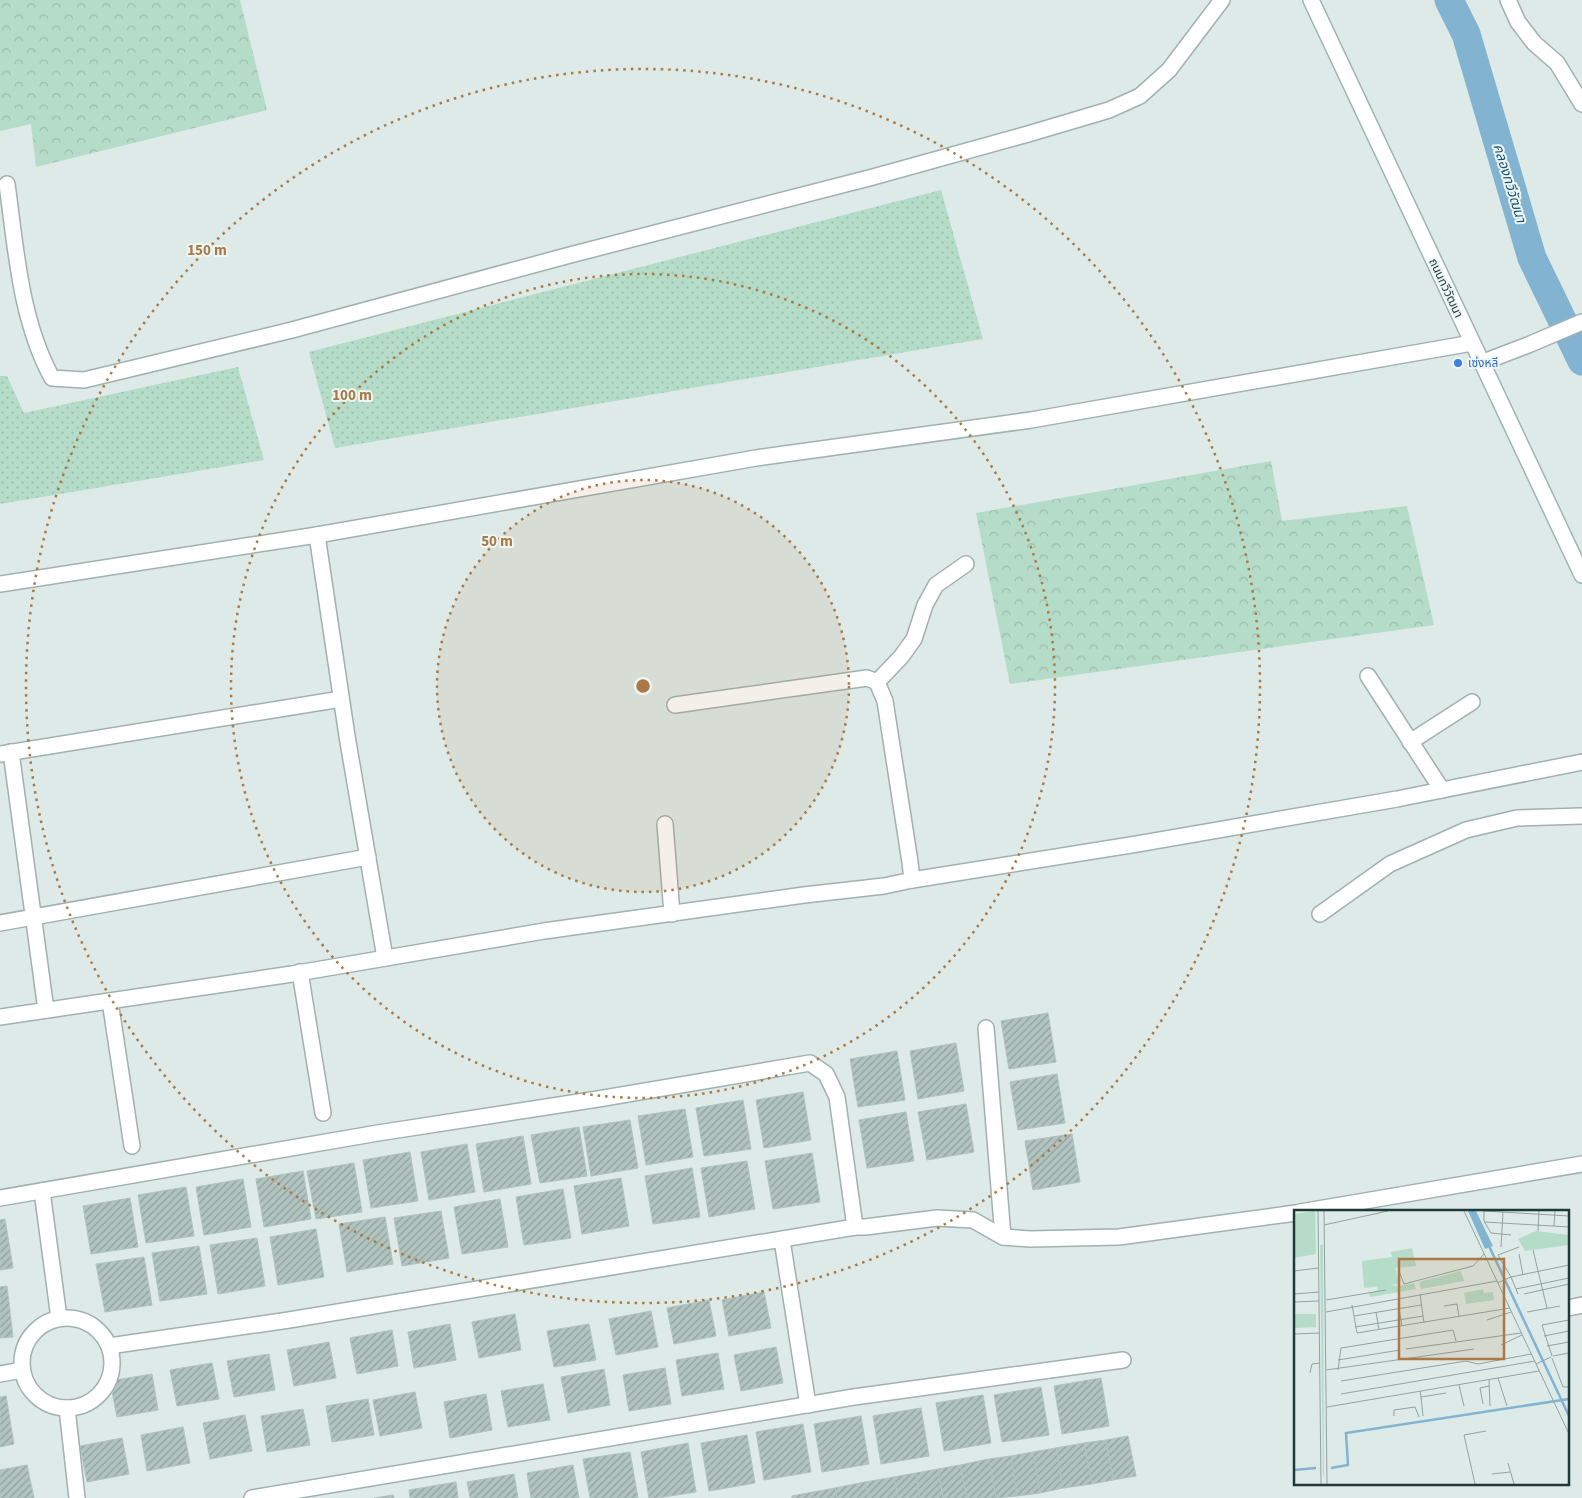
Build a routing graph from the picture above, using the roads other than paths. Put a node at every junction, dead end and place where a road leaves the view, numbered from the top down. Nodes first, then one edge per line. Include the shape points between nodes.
1 (1222, 0) edge
2 (1311, 0) edge
3 (1508, 0) edge
4 (1582, 104) edge
5 (6, 184) dead end
6 (1582, 322) edge
7 (1472, 343) junction
8 (1481, 363) junction
9 (317, 535) junction
10 (966, 564) dead end
11 (1582, 575) edge
12 (0, 584) edge
13 (1368, 676) dead end
14 (878, 682) junction
15 (341, 699) junction
16 (1472, 702) dead end
17 (675, 705) dead end
18 (1410, 742) junction
19 (6, 753) edge
20 (1582, 762) edge
21 (1442, 790) junction
22 (1582, 816) edge
23 (665, 824) dead end
24 (368, 857) junction
25 (912, 880) junction
26 (672, 914) junction
27 (1320, 914) dead end
28 (35, 917) junction
29 (0, 923) edge
30 (385, 958) junction
31 (300, 972) junction
32 (110, 1001) junction
33 (46, 1010) junction
34 (0, 1017) edge
35 (986, 1028) dead end
36 (323, 1113) dead end
37 (132, 1146) dead end
38 (1582, 1164) edge
39 (42, 1191) junction
40 (0, 1198) edge
41 (1312, 1210) edge
42 (1294, 1212) edge
43 (855, 1228) junction
44 (1004, 1237) junction
45 (782, 1240) junction
46 (59, 1318) junction
47 (109, 1346) junction
48 (1123, 1360) dead end
49 (22, 1370) junction
50 (0, 1374) edge
51 (808, 1405) junction
52 (67, 1408) junction
53 (77, 1498) edge
54 (252, 1498) edge

1 - 5 street via 1169,70 1140,96 1109,110 874,177 292,330 84,380 52,378 41,358 25,307
2 - 7 street, ถนนทวีวัฒนา
3 - 4 street via 1518,22 1534,43 1557,62
6 - 8 street
7 - 8 street, ถนนทวีวัฒนา
7 - 9 street via 1031,420 756,458
8 - 11 street, ถนนทวีวัฒนา
9 - 12 street
9 - 15 street
10 - 14 street via 936,585 925,605 914,639
13 - 18 street
14 - 17 street via 867,678
14 - 25 street via 885,702
15 - 19 street
15 - 24 street
16 - 18 street
18 - 21 street
19 - 28 street
20 - 21 street
21 - 25 street
22 - 27 street via 1517,818 1466,830 1390,864
23 - 26 street
24 - 28 street
24 - 30 street
25 - 26 street
26 - 30 street
28 - 29 street
28 - 33 street
30 - 31 street
31 - 32 street
31 - 36 street
32 - 33 street
32 - 37 street
33 - 34 street
35 - 44 street
38 - 41 street
39 - 40 street
39 - 43 street via 810,1063 826,1074 837,1097
39 - 46 street
42 - 44 street via 1119,1237
43 - 44 street via 937,1218 973,1220
43 - 45 street
45 - 47 street via 299,1319
45 - 51 street
46 - 47 street via 89,1324 101,1333
46 - 49 street via 42,1324 29,1337 22,1353
47 - 52 street via 112,1364 99,1395 84,1405
48 - 51 street
49 - 50 street
49 - 52 street via 27,1386 37,1398 51,1406
51 - 54 street
52 - 53 street

